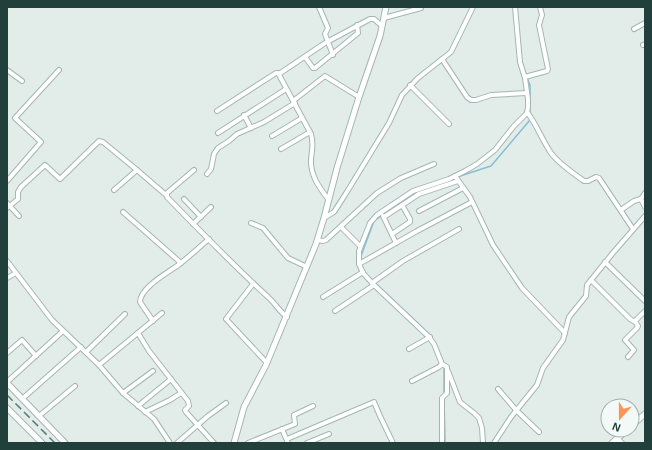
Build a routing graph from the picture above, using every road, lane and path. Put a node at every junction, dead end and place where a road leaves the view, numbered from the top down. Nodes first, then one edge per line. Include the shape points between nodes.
1 (319, 7) edge
2 (386, 7) edge
3 (473, 7) edge
4 (515, 7) edge
5 (540, 7) edge
6 (420, 8) edge
7 (384, 18) junction
8 (645, 23) edge
9 (357, 25) junction
10 (382, 26) junction
11 (634, 29) dead end
12 (327, 42) junction
13 (333, 55) junction
14 (305, 57) junction
15 (442, 59) junction
16 (7, 70) edge
17 (59, 70) dead end
18 (279, 74) junction
19 (527, 77) junction
20 (22, 81) dead end
21 (410, 86) junction
22 (286, 89) junction
23 (527, 93) junction
24 (359, 97) junction
25 (294, 102) junction
26 (217, 111) dead end
27 (529, 114) junction
28 (244, 115) junction
29 (302, 118) junction
30 (449, 124) dead end
31 (251, 128) junction
32 (218, 132) dead end
33 (310, 132) junction
34 (272, 136) dead end
35 (281, 149) dead end
36 (434, 164) dead end
37 (137, 170) junction
38 (194, 170) dead end
39 (207, 174) dead end
40 (456, 178) junction
41 (7, 181) edge
42 (464, 188) junction
43 (114, 190) dead end
44 (645, 193) edge
45 (166, 195) junction
46 (184, 199) dead end
47 (328, 199) junction
48 (641, 199) junction
49 (472, 202) junction
50 (8, 205) edge
51 (402, 205) junction
52 (211, 207) dead end
53 (645, 207) edge
54 (621, 210) junction
55 (419, 211) dead end
56 (124, 212) dead end
57 (383, 215) junction
58 (19, 216) dead end
59 (645, 216) edge
60 (201, 217) junction
61 (324, 218) junction
62 (251, 223) dead end
63 (193, 224) junction
64 (340, 228) junction
65 (633, 228) junction
66 (459, 229) dead end
67 (392, 234) junction
68 (209, 239) junction
69 (317, 240) junction
70 (396, 243) junction
71 (360, 246) junction
72 (7, 262) edge
73 (605, 262) junction
74 (181, 263) junction
75 (360, 263) junction
76 (307, 267) junction
77 (362, 272) junction
78 (16, 273) junction
79 (7, 278) edge
80 (591, 280) junction
81 (373, 282) junction
82 (253, 284) junction
83 (323, 297) dead end
84 (645, 300) edge
85 (335, 311) dead end
86 (645, 311) edge
87 (125, 314) dead end
88 (162, 314) dead end
89 (287, 317) junction
90 (153, 321) junction
91 (635, 322) junction
92 (63, 331) junction
93 (565, 332) junction
94 (138, 333) junction
95 (430, 337) junction
96 (81, 347) junction
97 (409, 349) dead end
98 (86, 352) junction
99 (7, 353) edge
100 (36, 356) junction
101 (628, 357) dead end
102 (267, 364) junction
103 (99, 365) junction
104 (444, 366) junction
105 (153, 371) dead end
106 (171, 379) junction
107 (412, 381) dead end
108 (7, 383) edge
109 (74, 386) dead end
110 (498, 389) dead end
111 (123, 393) junction
112 (181, 393) junction
113 (22, 399) junction
114 (226, 403) dead end
115 (138, 406) junction
116 (313, 406) dead end
117 (7, 408) edge
118 (516, 410) junction
119 (145, 412) junction
120 (39, 416) junction
121 (198, 425) junction
122 (282, 429) junction
123 (539, 432) dead end
124 (329, 434) dead end
125 (617, 438) joint
126 (287, 441) edge
127 (42, 443) edge
128 (65, 443) edge
129 (170, 443) edge
130 (177, 443) edge
131 (214, 443) edge
132 (234, 443) edge
133 (248, 443) edge
134 (307, 443) edge
135 (393, 443) edge
136 (442, 443) edge
137 (483, 443) edge
138 (494, 443) edge
139 (612, 443) edge
140 (622, 443) edge

1 - 12 street via 328,28 325,33
2 - 7 street
3 - 15 street via 453,49
4 - 19 street via 520,62
5 - 19 street via 542,15 539,25 548,69
6 - 7 street
7 - 10 street
8 - 11 street
9 - 10 street via 372,18
9 - 12 street
9 - 13 street via 358,33
10 - 24 street
12 - 13 street
12 - 14 street
13 - 14 street via 314,69
14 - 18 street
15 - 21 street
15 - 23 street via 470,100 491,95
16 - 20 street
17 - 41 street via 15,118 41,142
18 - 22 street
18 - 26 street via 276,73
19 - 23 street
21 - 30 street
21 - 61 street via 399,100 389,123 334,212
22 - 25 street
22 - 28 street
23 - 27 street
24 - 25 street via 325,76
24 - 47 street
25 - 29 street
25 - 31 street
27 - 40 street via 495,150
27 - 54 street via 554,157 584,181 599,178
28 - 31 street
28 - 32 street
29 - 33 street
29 - 34 street
31 - 39 street via 237,134 218,148
33 - 35 street
33 - 47 street via 313,143 311,161 314,177
36 - 64 street via 401,178 377,193
37 - 43 street
37 - 45 street
37 - 50 street via 99,141 60,179 46,165 21,187 18,198
38 - 45 street
40 - 42 street
40 - 51 street via 418,194
40 - 57 street via 413,191
42 - 49 street
42 - 55 street
44 - 48 street
45 - 63 street
46 - 60 street
47 - 61 street
48 - 53 street
48 - 54 street via 634,200
49 - 70 street
49 - 93 street via 493,245 522,288
50 - 58 street
51 - 57 street
51 - 67 street via 410,222
52 - 60 street
54 - 65 street
56 - 74 street
57 - 67 street
57 - 71 street via 370,223
59 - 65 street
60 - 63 street
61 - 69 street
62 - 76 street via 263,228 288,258
63 - 68 street
64 - 69 street via 325,241
64 - 71 street
65 - 73 street
66 - 81 street via 403,261
67 - 70 street
68 - 74 street
68 - 82 street
69 - 76 street
70 - 75 street
71 - 75 street
72 - 78 street
73 - 80 street
73 - 84 street
74 - 90 street via 149,286 142,295 140,302
75 - 77 street
76 - 89 street
77 - 81 street
77 - 83 street
78 - 79 street
78 - 92 street
80 - 91 street
80 - 93 street via 587,286 586,296 569,317
81 - 85 street
81 - 95 street
82 - 89 street
82 - 102 street via 226,318
86 - 91 street
87 - 98 street
88 - 90 street
89 - 102 street
90 - 94 street
91 - 101 street via 638,328 625,341 634,350
92 - 96 street
92 - 100 street
93 - 118 street via 562,342 543,368 537,385
94 - 103 street
94 - 106 street
95 - 97 street
95 - 104 street
96 - 98 street
96 - 113 street
98 - 103 street
99 - 100 street via 22,340
100 - 108 street
102 - 132 street via 244,407
103 - 111 street
104 - 107 street
104 - 136 street via 448,390 444,396
104 - 137 street via 460,402 479,418
105 - 111 street
106 - 112 street
106 - 115 street
108 - 113 street
109 - 120 street
110 - 118 street
111 - 115 street
112 - 119 street
112 - 121 street via 189,405 185,411
113 - 120 street
114 - 121 street
115 - 119 street
116 - 122 street via 294,416 295,423
117 - 127 street
118 - 123 street
118 - 138 street
119 - 129 street via 158,424
120 - 128 street
121 - 130 street
121 - 131 street
122 - 126 street
122 - 133 street
124 - 134 street
125 - 139 street
125 - 140 street
126 - 135 street via 374,402

